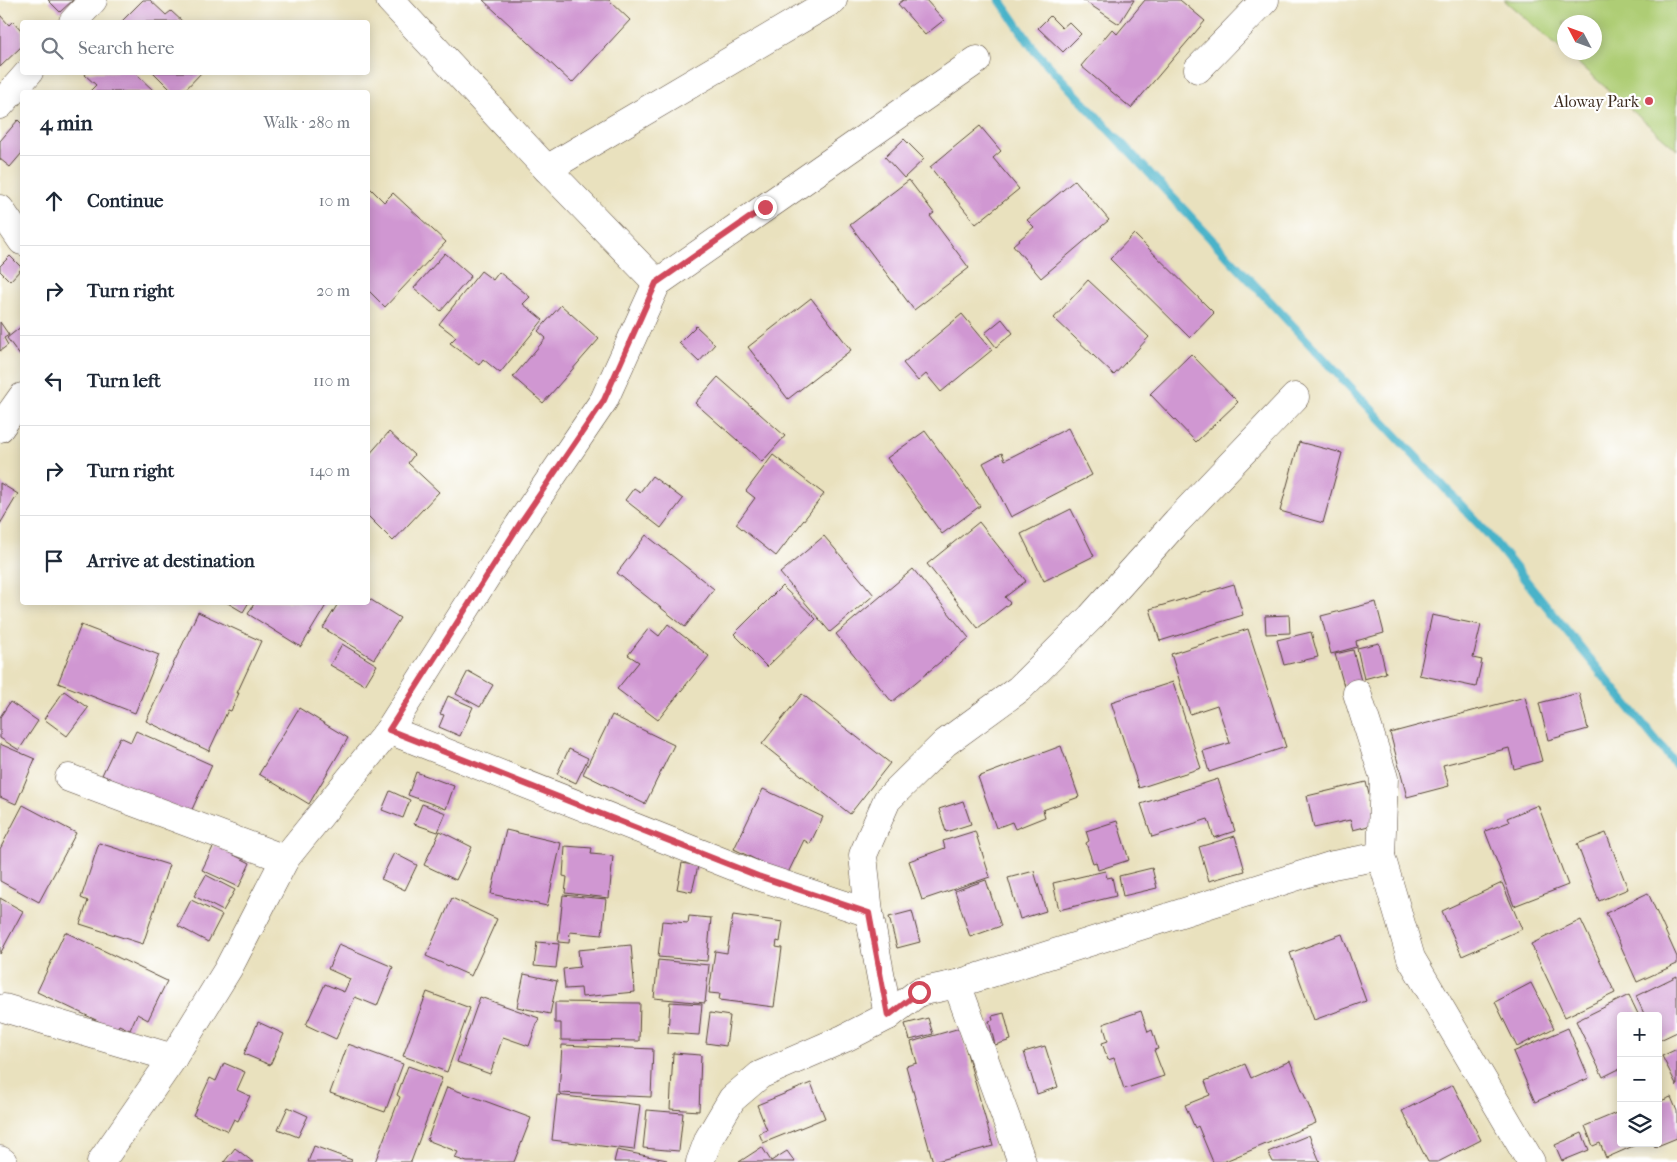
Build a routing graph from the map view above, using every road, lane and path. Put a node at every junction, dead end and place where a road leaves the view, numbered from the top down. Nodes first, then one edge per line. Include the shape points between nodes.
1 (93, 0) edge
2 (390, 0) edge
3 (833, 0) edge
4 (1265, 0) edge
5 (75, 20) edge
6 (977, 60) dead end
7 (1198, 69) dead end
8 (25, 75) edge
9 (0, 104) edge
10 (547, 169) junction
11 (0, 209) edge
12 (20, 238) edge
13 (656, 283) junction
14 (1295, 398) dead end
15 (20, 400) edge
16 (0, 428) edge
17 (1357, 692) dead end
18 (389, 730) junction
19 (69, 778) dead end
20 (1382, 856) junction
21 (285, 859) junction
22 (869, 913) junction
23 (957, 984) junction
24 (4, 1008) dead end
25 (888, 1016) junction
26 (173, 1058) junction
27 (0, 1160) edge
28 (3, 1162) edge
29 (101, 1162) edge
30 (700, 1162) edge
31 (1022, 1162) edge
32 (1531, 1162) edge

1 - 5 street
2 - 10 street
3 - 10 street
4 - 7 street
6 - 13 street
8 - 9 street
10 - 13 street
11 - 12 street
13 - 18 street via 604,400 519,525
14 - 22 street via 1019,689 945,743 887,800 863,855
15 - 16 street
17 - 20 street via 1384,778
18 - 21 street
18 - 22 street via 758,876
19 - 21 street
20 - 23 street via 1333,864
20 - 32 street via 1411,958
21 - 26 street via 228,969
22 - 25 street
23 - 25 street via 919,992
23 - 31 street
24 - 26 street
25 - 30 street via 760,1075 732,1099 709,1138
26 - 29 street
27 - 28 street

